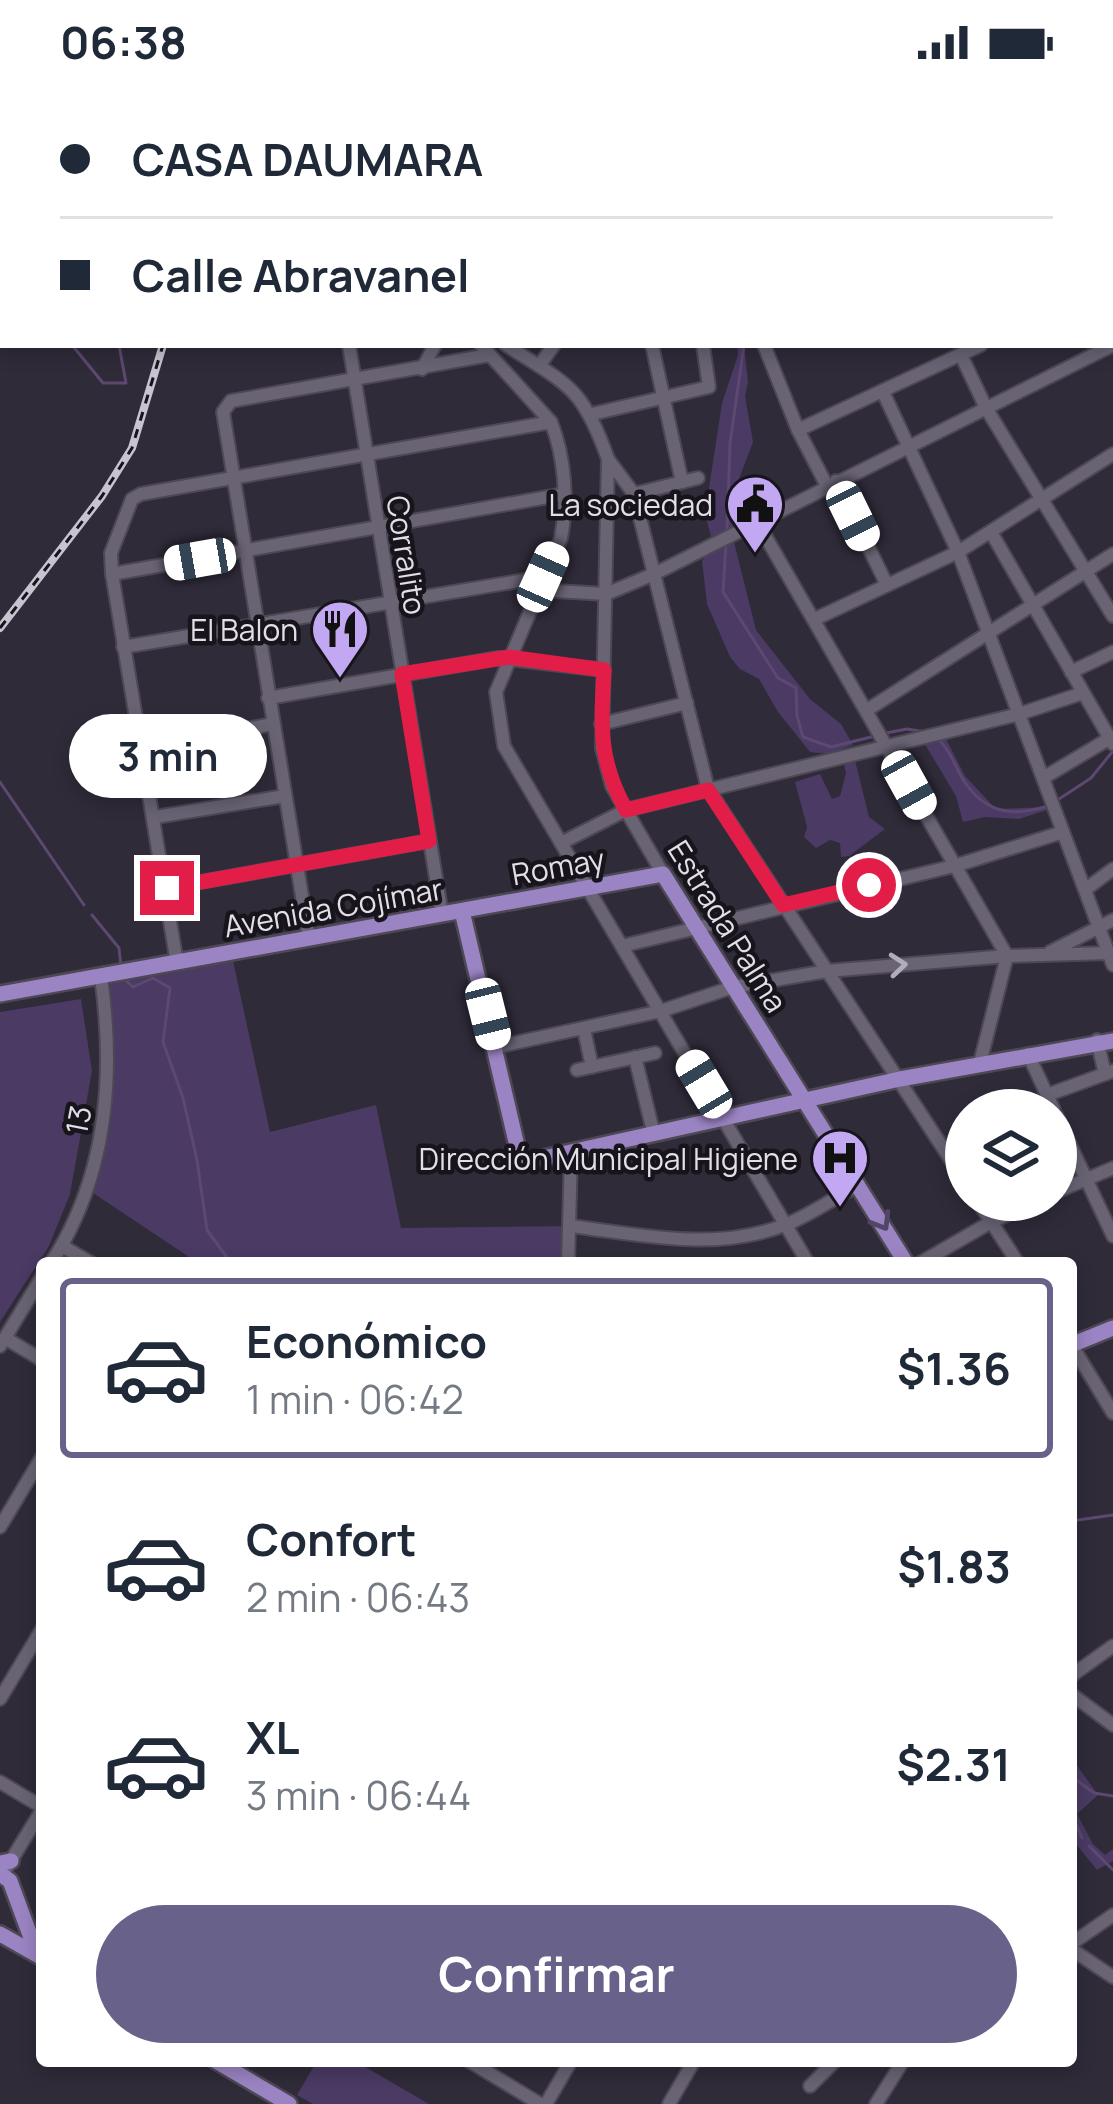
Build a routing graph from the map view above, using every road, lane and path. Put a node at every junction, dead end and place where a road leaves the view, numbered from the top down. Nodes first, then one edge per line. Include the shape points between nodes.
1 (349, 348) edge
2 (433, 348) edge
3 (511, 348) edge
4 (552, 348) edge
5 (653, 348) edge
6 (704, 348) edge
7 (765, 348) edge
8 (975, 348) edge
9 (485, 350) edge
10 (1109, 350) edge
11 (961, 355) junction
12 (539, 366) junction
13 (422, 369) junction
14 (354, 380) junction
15 (884, 392) junction
16 (663, 399) junction
17 (986, 408) junction
18 (592, 414) junction
19 (551, 422) junction
20 (798, 430) junction
21 (910, 444) junction
22 (366, 454) junction
23 (1113, 454) edge
24 (608, 459) junction
25 (232, 477) junction
26 (698, 478) dead end
27 (682, 482) junction
28 (832, 484) junction
29 (565, 494) junction
30 (634, 494) junction
31 (1040, 500) junction
32 (756, 520) junction
33 (378, 528) junction
34 (991, 532) junction
35 (243, 551) junction
36 (958, 552) junction
37 (1113, 554) edge
38 (1086, 572) junction
39 (112, 574) junction
40 (654, 574) junction
41 (541, 583) junction
42 (887, 585) junction
43 (606, 594) junction
44 (390, 602) junction
45 (1033, 605) junction
46 (1113, 616) edge
47 (815, 619) junction
48 (254, 623) junction
49 (988, 634) junction
50 (122, 647) junction
51 (1113, 652) edge
52 (509, 657) junction
53 (604, 670) junction
54 (1071, 672) junction
55 (402, 674) junction
56 (1083, 693) junction
57 (268, 698) junction
58 (687, 703) junction
59 (867, 710) junction
60 (1019, 714) junction
61 (272, 724) junction
62 (601, 724) junction
63 (1112, 740) edge
64 (886, 744) junction
65 (142, 750) junction
66 (1043, 778) junction
67 (708, 790) junction
68 (285, 796) junction
69 (626, 810) junction
70 (155, 817) junction
71 (1063, 832) junction
72 (429, 841) junction
73 (561, 843) junction
74 (296, 864) junction
75 (954, 866) junction
76 (1113, 869) edge
77 (663, 874) junction
78 (167, 888) junction
79 (588, 888) junction
80 (1086, 889) junction
81 (783, 905) junction
82 (462, 911) junction
83 (442, 915) junction
84 (1113, 920) edge
85 (1099, 927) junction
86 (696, 929) junction
87 (309, 939) junction
88 (622, 946) junction
89 (1046, 954) junction
90 (1007, 956) junction
91 (1111, 959) edge
92 (177, 963) junction
93 (827, 971) junction
94 (115, 974) junction
95 (733, 987) junction
96 (0, 994) edge
97 (661, 1011) junction
98 (584, 1029) junction
99 (1108, 1040) edge
100 (496, 1047) junction
101 (655, 1053) dead end
102 (1028, 1054) junction
103 (635, 1058) junction
104 (980, 1063) junction
105 (1109, 1072) edge
106 (900, 1079) junction
107 (1044, 1089) edge
108 (1063, 1089) edge
109 (806, 1101) junction
110 (726, 1120) junction
111 (654, 1135) junction
112 (945, 1150) edge
113 (571, 1153) junction
114 (1077, 1158) edge
115 (1113, 1168) edge
116 (1087, 1178) junction
117 (1077, 1183) edge
118 (860, 1184) junction
119 (991, 1222) joint
120 (785, 1225) junction
121 (570, 1226) junction
122 (1113, 1236) edge
123 (62, 1246) junction
124 (55, 1257) edge
125 (81, 1257) edge
126 (568, 1257) edge
127 (804, 1257) edge
128 (903, 1257) edge
129 (930, 1257) edge
130 (1014, 1257) edge
131 (36, 1287) edge
132 (1113, 1328) edge
133 (2, 1342) edge
134 (1077, 1343) edge
135 (1077, 1355) edge
136 (36, 1357) edge
137 (1113, 1412) edge
138 (36, 1467) edge
139 (0, 1527) edge
140 (36, 1638) edge
141 (1113, 1646) edge
142 (1077, 1672) edge
143 (1077, 1698) edge
144 (0, 1699) edge
145 (1113, 1724) edge
146 (0, 1782) edge
147 (36, 1804) edge
148 (36, 1817) edge
149 (3, 1869) edge
150 (1113, 1915) edge
151 (0, 1934) edge
152 (1077, 1942) edge
153 (36, 1946) edge
154 (1077, 1951) edge
155 (36, 1954) edge
156 (1113, 1976) edge
157 (231, 2067) edge
158 (479, 2067) edge
159 (568, 2067) edge
160 (691, 2067) edge
161 (829, 2067) edge
162 (899, 2067) edge
163 (810, 2086) dead end
164 (289, 2104) edge
165 (543, 2104) edge
166 (669, 2104) edge
167 (876, 2104) edge

1 - 14 street, Corralito
2 - 13 street
3 - 12 street, Estrada Palma
4 - 12 street
5 - 16 street
6 - 16 street via 710,386
7 - 20 street
8 - 11 street
9 - 13 street
9 - 19 street
10 - 17 street
11 - 15 street
11 - 17 street
12 - 18 street, Estrada Palma via 578,393
13 - 14 street
14 - 22 street, Corralito
14 - 25 street via 231,400 225,406
15 - 20 street
15 - 21 street
16 - 18 street
16 - 27 street
17 - 21 street
17 - 31 street
18 - 24 street, Estrada Palma
19 - 22 street
19 - 29 street
20 - 28 street
21 - 28 street
21 - 36 street
22 - 25 street
22 - 33 street, Corralito
23 - 31 street
24 - 30 street
24 - 43 street, Estrada Palma
25 - 35 street
25 - 39 street via 131,499 111,553
26 - 27 street
27 - 30 street
28 - 32 street
28 - 42 street
29 - 33 street
29 - 41 street via 561,538
30 - 40 street
31 - 34 street
31 - 38 street
32 - 40 street
32 - 47 street
33 - 35 street
33 - 44 street, Corralito
34 - 36 street
34 - 45 street
35 - 39 street
35 - 48 street
36 - 42 street
36 - 49 street
37 - 38 street
38 - 45 street
38 - 46 street
39 - 50 street
40 - 43 street
40 - 58 street
41 - 43 street
41 - 44 street
41 - 52 street
42 - 47 street
43 - 53 street, Estrada Palma
44 - 48 street
44 - 55 street, Corralito
45 - 49 street
45 - 54 street
47 - 59 street
48 - 50 street
48 - 57 street
49 - 59 street
49 - 60 street
50 - 65 street
51 - 54 street
52 - 53 street
52 - 55 street
52 - 73 street via 496,692 504,746
53 - 62 street, Estrada Palma
54 - 56 street
55 - 57 street
55 - 72 street, Corralito
56 - 60 street
56 - 63 street
57 - 61 street
58 - 62 street
58 - 67 street
59 - 64 street
60 - 64 street
60 - 66 street
61 - 65 street
61 - 68 street
62 - 69 street, Estrada Palma via 606,768
63 - 66 street
64 - 67 street
64 - 75 street
65 - 70 street
66 - 71 street
67 - 69 street
67 - 81 street
68 - 70 street
68 - 74 street
69 - 73 street
69 - 77 street, Estrada Palma
70 - 78 street
71 - 75 street
71 - 80 street
72 - 74 street
72 - 83 street, Corralito
73 - 79 street
74 - 78 street
74 - 87 street
75 - 81 street
75 - 90 street
76 - 80 street
77 - 79 main road, Romay
77 - 86 main road, Estrada Palma
78 - 92 street
79 - 82 main road, Romay
79 - 88 street
80 - 85 street
81 - 86 street
81 - 93 street
82 - 83 main road, Avenida Cojímar
82 - 100 main road
83 - 87 main road, Avenida Cojímar
84 - 85 street
85 - 89 street
85 - 91 street
86 - 88 street
86 - 95 main road, Estrada Palma
87 - 92 main road, Avenida Cojímar
88 - 97 street
89 - 90 street
89 - 91 street
93 -> 90 street
90 - 104 street
92 - 94 main road, Avenida Cojímar
93 - 95 street
93 - 106 street
94 - 96 main road, Avenida Cojímar
94 - 123 street, 13 via 107,1112
95 - 97 street
95 - 109 main road, Estrada Palma
97 - 98 street
97 - 110 street
98 - 100 street
98 - 103 street via 585,1069
99 - 102 main road
99 - 105 street
100 - 113 main road via 521,1163
101 - 103 street
102 - 104 main road
102 - 107 street
103 - 111 street
104 - 106 main road
105 - 108 street
106 - 109 main road
106 - 112 street
109 - 110 main road
109 - 118 main road, Estrada Palma
110 - 111 main road
110 - 120 street
111 - 113 main road
113 - 121 street
114 - 116 street
115 - 116 street
116 - 117 street
116 - 122 street
118 - 120 street
118 -> 128 main road, Estrada Palma
119 - 129 street
119 - 130 street
120 - 121 street via 698,1242
120 - 127 street
121 - 126 street
123 - 124 street, 13
123 - 125 street
131 - 133 street
132 - 134 main road
133 - 136 street
135 - 137 street
138 - 139 street
140 - 144 street
141 - 142 street
143 - 145 street
146 - 147 street
148 - 149 street
149 - 153 main road
150 - 152 street
151 - 155 main road
154 - 156 street
157 - 164 main road
158 - 165 street
159 - 165 street
160 - 166 street
161 - 163 street
162 - 167 street

